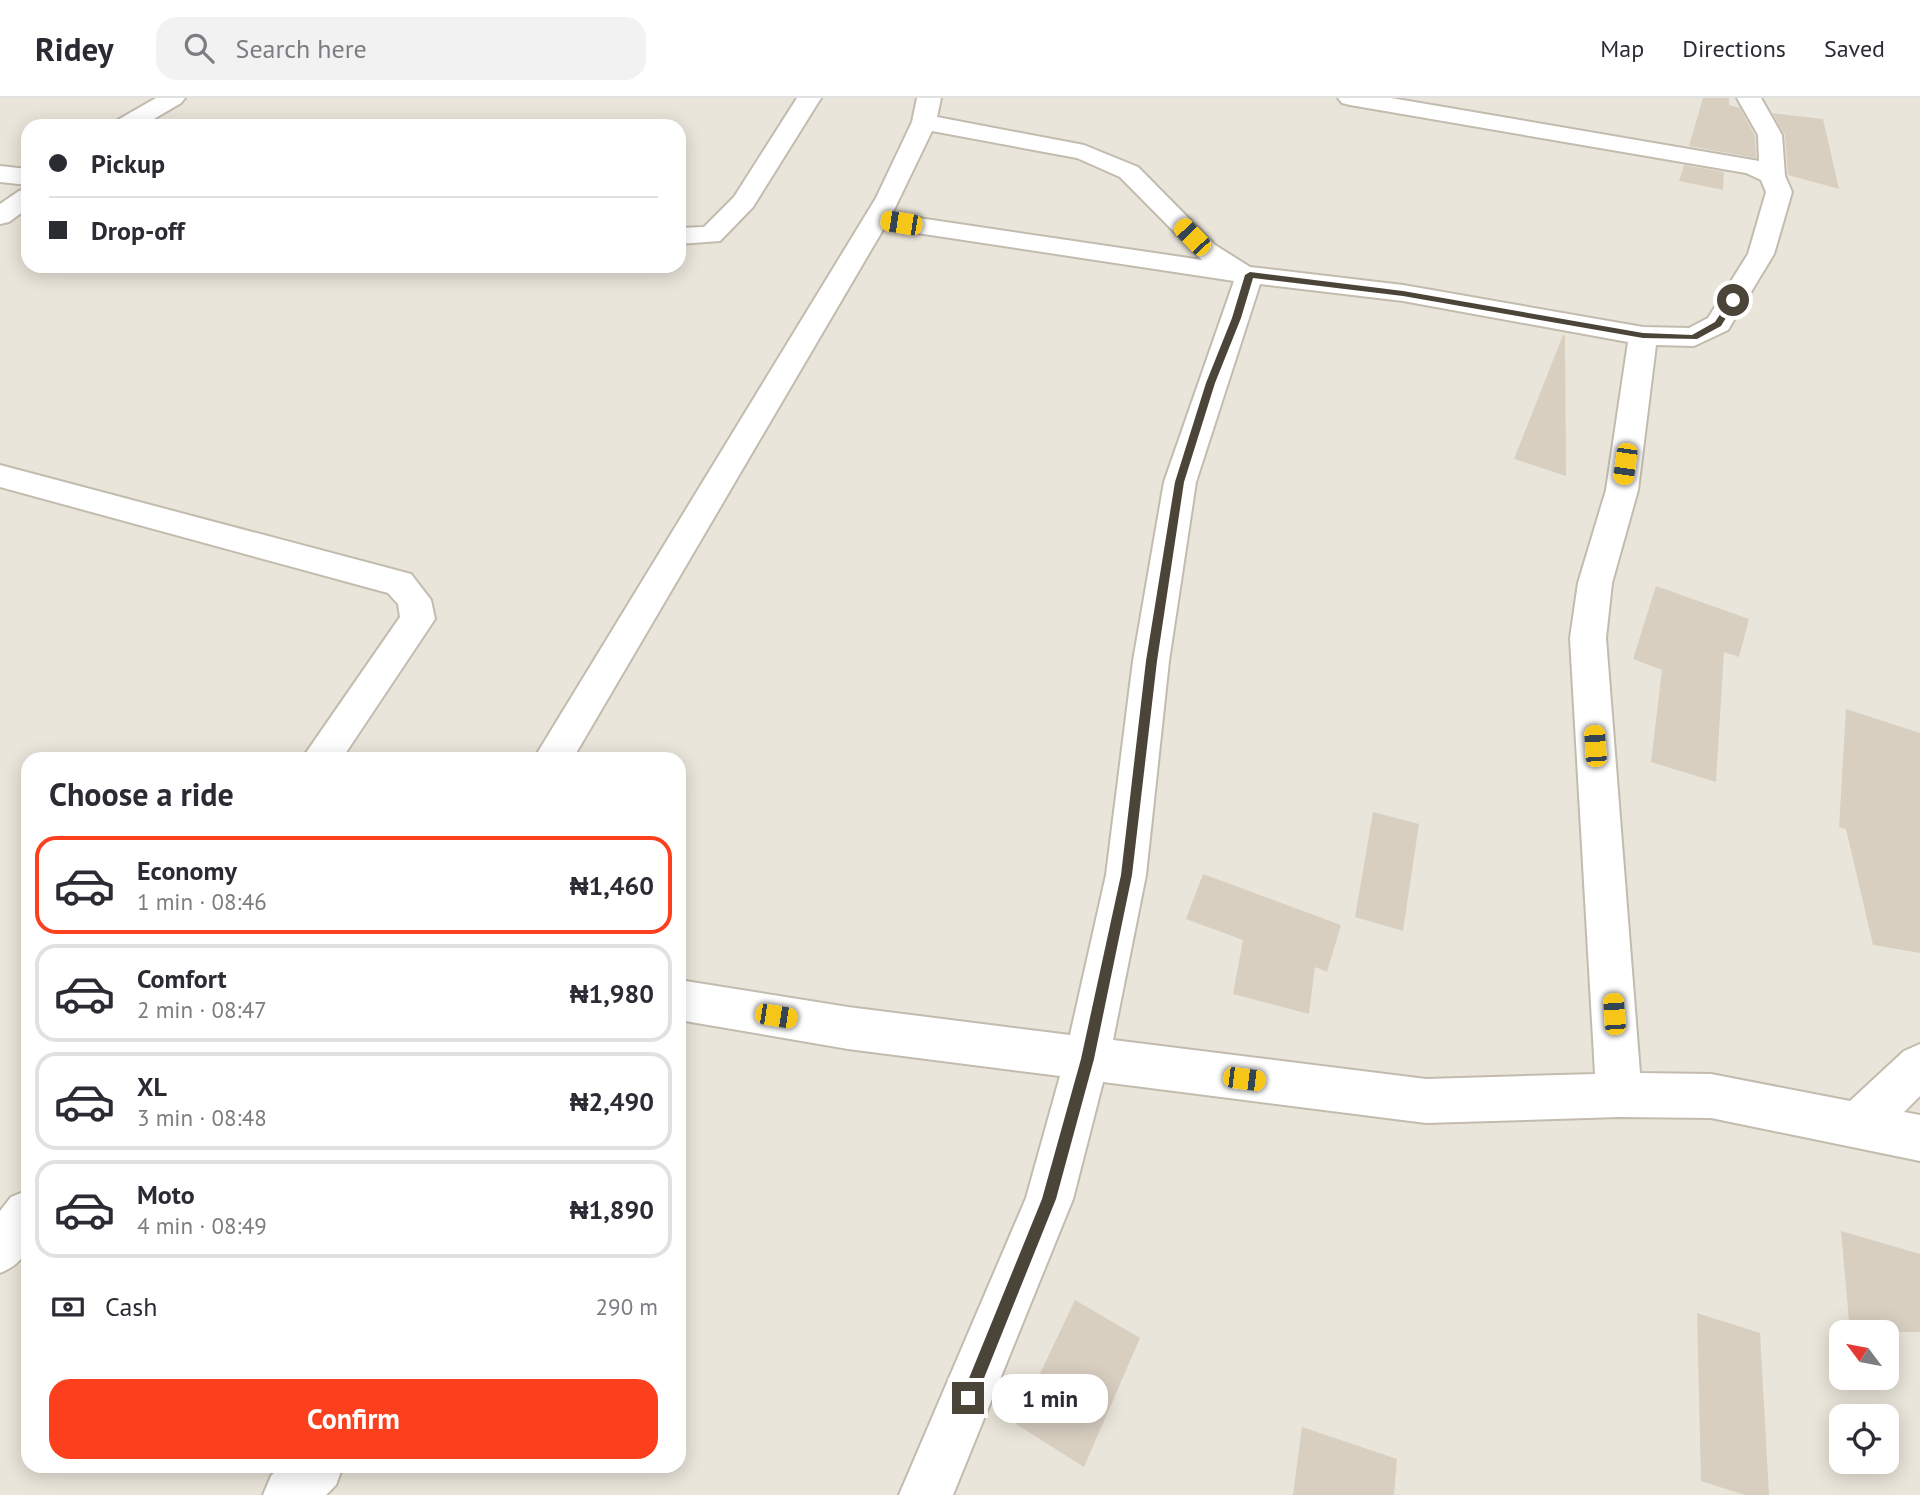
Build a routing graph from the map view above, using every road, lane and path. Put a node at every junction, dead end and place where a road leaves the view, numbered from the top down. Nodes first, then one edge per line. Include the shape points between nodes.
1 (173, 98) edge
2 (809, 98) edge
3 (1350, 98) edge
4 (1749, 98) edge
5 (926, 110) edge
6 (137, 119) edge
7 (0, 174) edge
8 (21, 176) edge
9 (1772, 176) junction
10 (21, 201) edge
11 (0, 216) edge
12 (874, 219) junction
13 (686, 236) edge
14 (1250, 275) junction
15 (1643, 336) junction
16 (0, 476) edge
17 (326, 752) edge
18 (557, 752) edge
19 (686, 1001) edge
20 (1087, 1059) junction
21 (1920, 1066) edge
22 (1619, 1095) junction
23 (1837, 1121) junction
24 (1920, 1138) edge
25 (21, 1223) edge
26 (0, 1249) edge
27 (310, 1473) edge
28 (290, 1495) edge
29 (926, 1495) edge

1 - 6 street
2 - 13 street via 744,202 711,235
3 - 9 street via 1753,167
4 - 9 street via 1770,135
5 - 12 street via 889,198
5 - 14 street via 1084,152 1129,172 1206,251
7 - 8 street
9 - 15 street via 1779,192 1761,254 1718,324 1694,337
10 - 11 street
12 - 14 street
12 - 18 street
14 - 15 street via 1403,293
14 - 20 street via 1180,482 1151,661 1126,875
15 - 22 street via 1622,490 1595,583 1588,638
16 - 17 street via 399,583 414,600 418,620
19 - 20 street
20 - 22 street via 1426,1101
20 - 29 street via 1049,1199
21 - 23 street
22 - 23 street via 1711,1096
23 - 24 street
25 - 26 street
27 - 28 street

